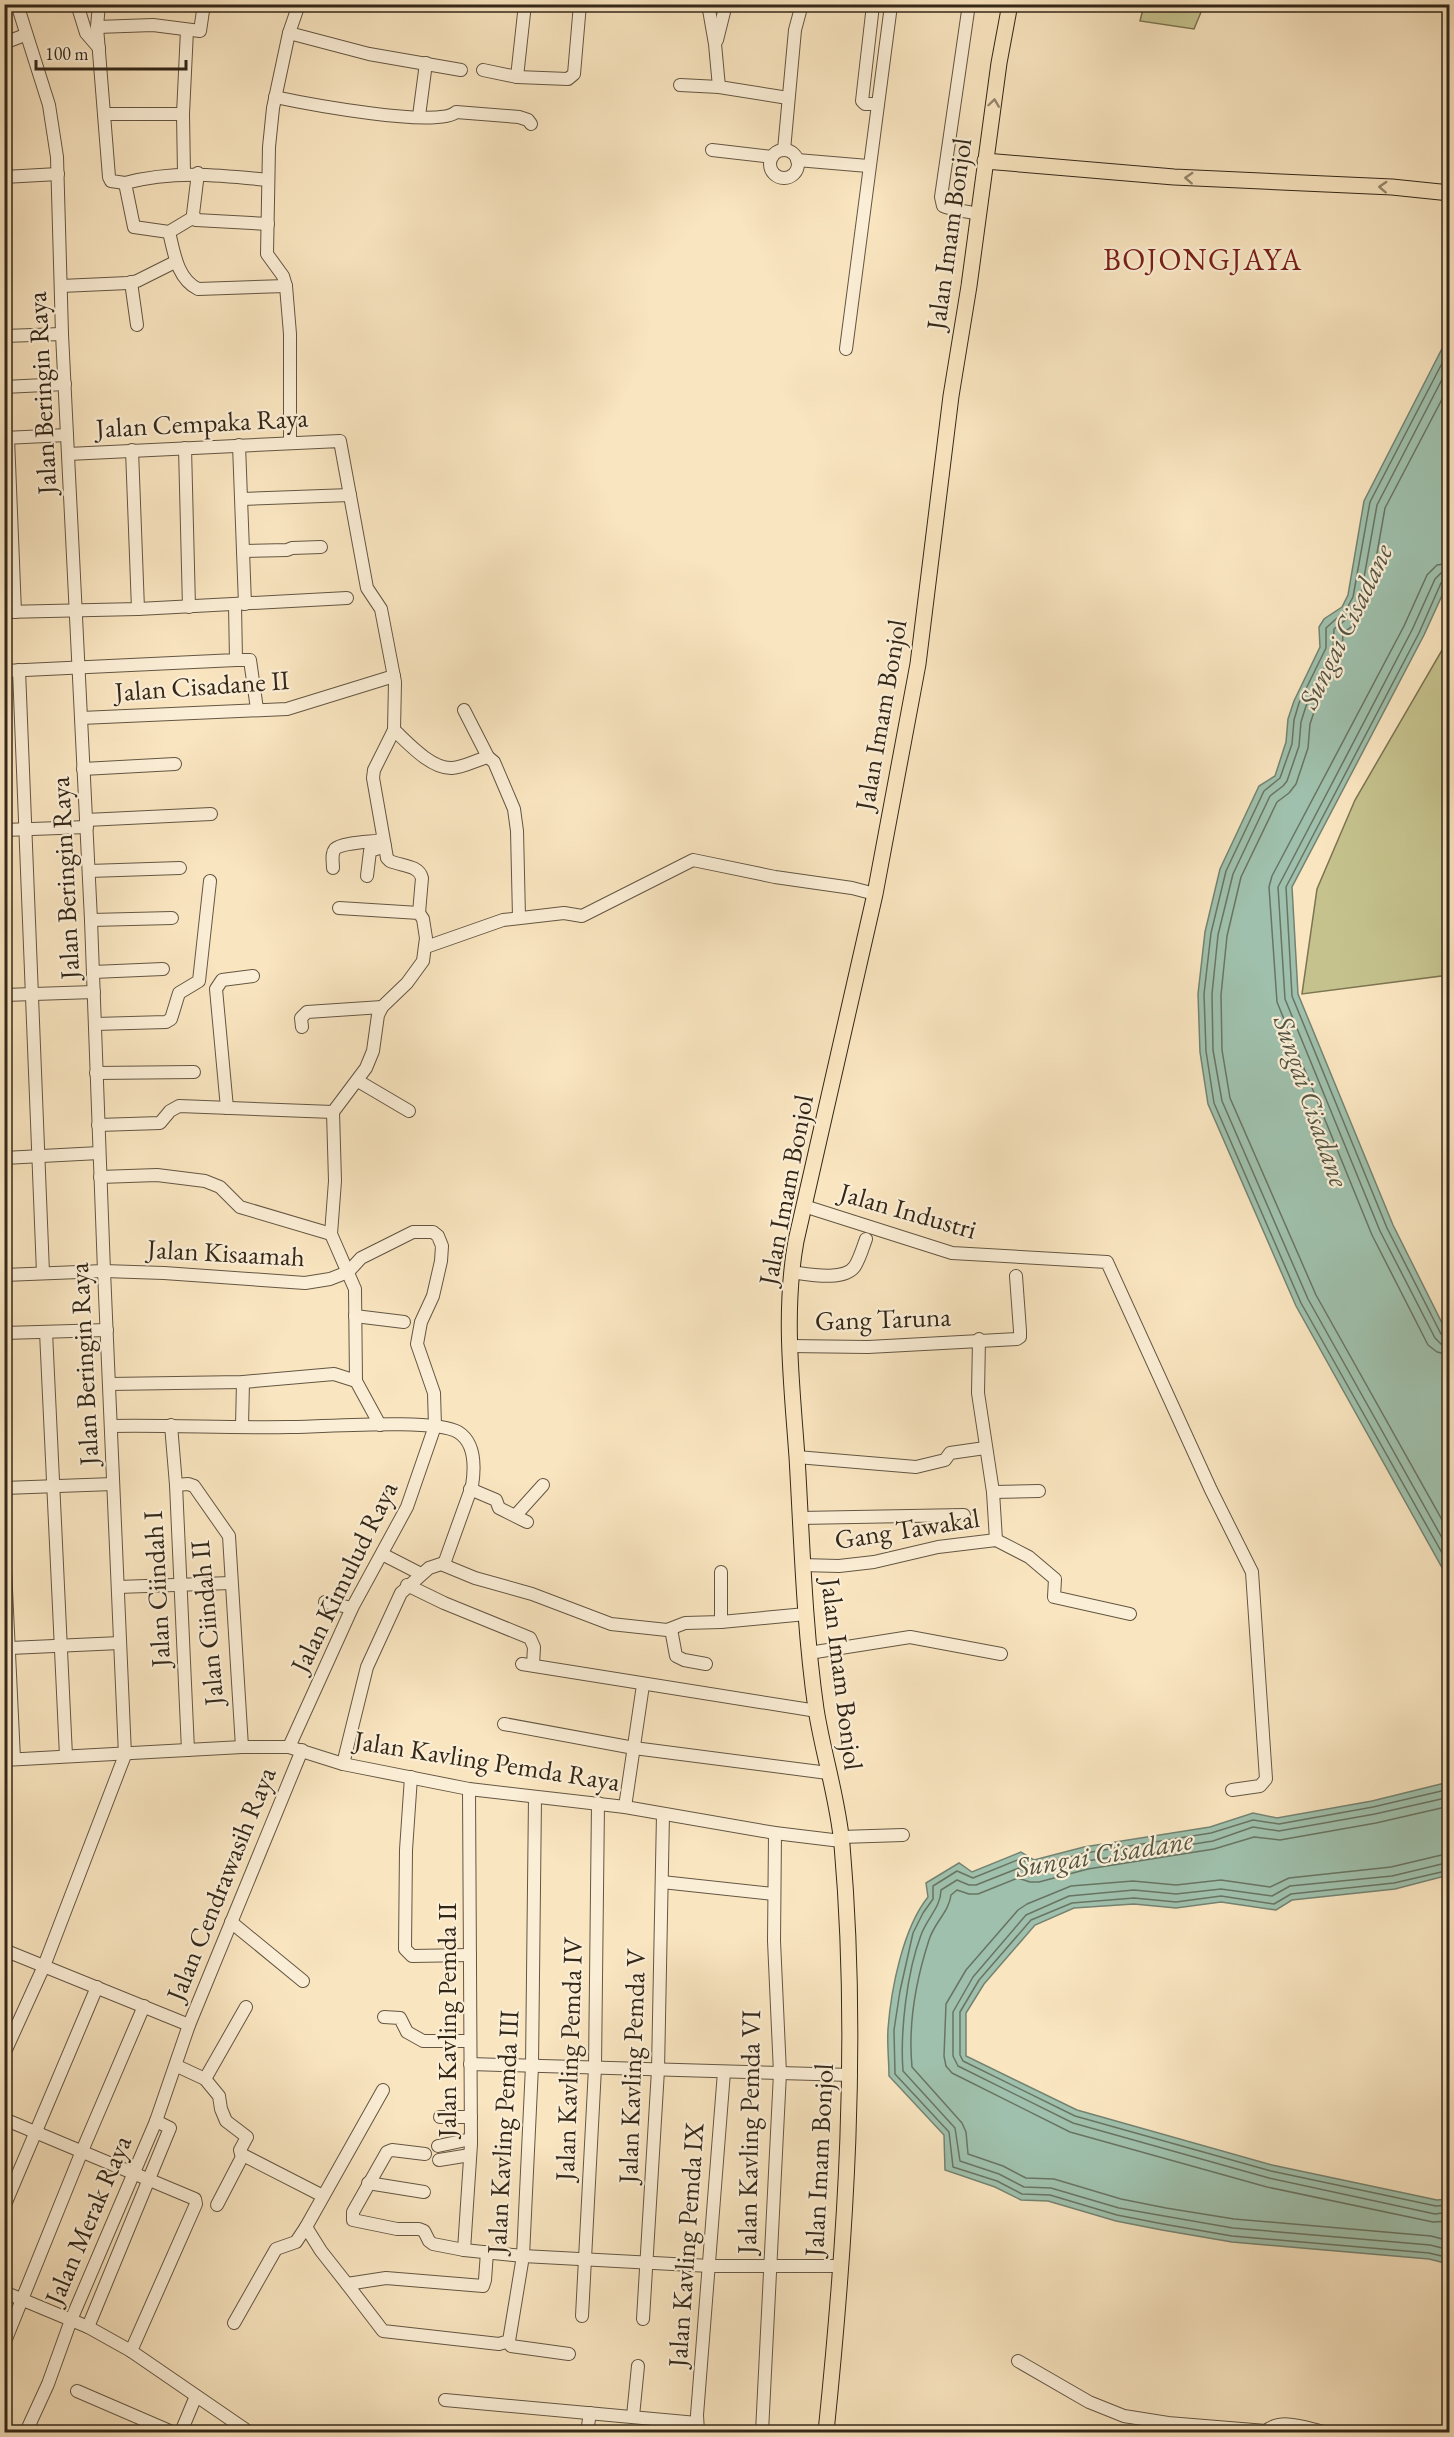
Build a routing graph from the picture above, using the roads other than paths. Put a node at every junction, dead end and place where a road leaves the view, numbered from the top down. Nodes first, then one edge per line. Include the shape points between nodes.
1 (17, 4) edge
2 (77, 4) edge
3 (99, 4) edge
4 (204, 4) edge
5 (299, 4) edge
6 (525, 4) edge
7 (580, 4) edge
8 (708, 4) edge
9 (726, 4) edge
10 (802, 4) edge
11 (969, 4) edge
12 (1010, 4) edge
13 (872, 5) edge
14 (891, 9) edge
15 (97, 27) junction
16 (186, 30) junction
17 (289, 33) junction
18 (26, 35) junction
19 (4, 43) edge
20 (715, 44) junction
21 (99, 48) junction
22 (426, 63) junction
23 (461, 70) dead end
24 (483, 70) dead end
25 (517, 76) junction
26 (680, 85) dead end
27 (719, 87) junction
28 (275, 97) junction
29 (788, 98) junction
30 (878, 104) junction
31 (104, 114) junction
32 (183, 114) junction
33 (419, 116) junction
34 (531, 124) dead end
35 (712, 150) dead end
36 (784, 150) junction
37 (772, 157) junction
38 (797, 160) junction
39 (985, 161) junction
40 (868, 166) junction
41 (198, 173) junction
42 (58, 174) junction
43 (184, 174) junction
44 (4, 177) edge
45 (268, 180) junction
46 (125, 183) junction
47 (1447, 194) edge
48 (978, 214) junction
49 (194, 217) junction
50 (268, 224) junction
51 (169, 232) junction
52 (175, 262) junction
53 (131, 282) junction
54 (61, 286) junction
55 (286, 286) junction
56 (137, 325) dead end
57 (62, 333) junction
58 (4, 336) edge
59 (846, 349) dead end
60 (64, 384) junction
61 (4, 387) edge
62 (67, 435) junction
63 (6, 438) edge
64 (290, 443) junction
65 (239, 445) junction
66 (185, 448) junction
67 (132, 450) junction
68 (68, 454) junction
69 (350, 495) junction
70 (242, 500) junction
71 (321, 547) dead end
72 (243, 551) junction
73 (347, 598) dead end
74 (240, 605) junction
75 (189, 607) junction
76 (138, 609) junction
77 (75, 610) junction
78 (10, 612) edge
79 (236, 660) junction
80 (78, 667) junction
81 (19, 670) junction
82 (4, 671) edge
83 (394, 676) junction
84 (257, 709) junction
85 (464, 710) dead end
86 (81, 718) junction
87 (394, 730) junction
88 (488, 757) junction
89 (175, 764) dead end
90 (83, 769) junction
91 (211, 814) dead end
92 (86, 824) junction
93 (25, 829) junction
94 (4, 830) edge
95 (384, 843) junction
96 (180, 868) dead end
97 (333, 868) dead end
98 (88, 871) junction
99 (367, 876) dead end
100 (210, 881) dead end
101 (875, 894) junction
102 (339, 908) dead end
103 (419, 913) junction
104 (519, 917) junction
105 (172, 918) dead end
106 (91, 920) junction
107 (426, 947) junction
108 (163, 969) dead end
109 (93, 972) junction
110 (253, 976) dead end
111 (94, 992) junction
112 (31, 994) junction
113 (4, 995) edge
114 (382, 1008) junction
115 (95, 1024) junction
116 (302, 1027) dead end
117 (194, 1072) dead end
118 (96, 1073) junction
119 (358, 1081) junction
120 (227, 1108) junction
121 (409, 1111) dead end
122 (333, 1112) junction
123 (98, 1125) junction
124 (99, 1153) junction
125 (38, 1157) junction
126 (4, 1158) edge
127 (100, 1177) junction
128 (804, 1206) junction
129 (331, 1234) junction
130 (438, 1236) joint
131 (866, 1239) dead end
132 (104, 1271) junction
133 (348, 1272) junction
134 (791, 1272) junction
135 (43, 1273) junction
136 (4, 1275) edge
137 (1016, 1276) dead end
138 (355, 1316) junction
139 (404, 1322) dead end
140 (107, 1330) junction
141 (46, 1332) junction
142 (4, 1333) edge
143 (979, 1339) junction
144 (789, 1346) junction
145 (356, 1381) junction
146 (243, 1382) junction
147 (109, 1384) junction
148 (171, 1425) junction
149 (380, 1425) junction
150 (111, 1426) junction
151 (242, 1426) junction
152 (435, 1426) junction
153 (985, 1448) junction
154 (797, 1457) junction
155 (113, 1484) junction
156 (176, 1485) junction
157 (543, 1485) dead end
158 (52, 1486) junction
159 (4, 1488) edge
160 (471, 1489) junction
161 (1039, 1491) dead end
162 (993, 1492) junction
163 (516, 1515) junction
164 (964, 1515) dead end
165 (800, 1518) junction
166 (527, 1522) dead end
167 (996, 1540) junction
168 (4, 1547) edge
169 (382, 1554) junction
170 (444, 1564) junction
171 (802, 1565) junction
172 (721, 1572) dead end
173 (421, 1574) junction
174 (231, 1583) junction
175 (180, 1585) junction
176 (407, 1586) junction
177 (118, 1587) junction
178 (325, 1602) dead end
179 (352, 1608) junction
180 (806, 1614) junction
181 (1130, 1614) dead end
182 (721, 1622) junction
183 (671, 1629) junction
184 (120, 1643) junction
185 (60, 1646) junction
186 (9, 1648) junction
187 (809, 1653) junction
188 (1001, 1654) dead end
189 (706, 1664) dead end
190 (643, 1685) junction
191 (817, 1711) junction
192 (504, 1724) dead end
193 (242, 1747) junction
194 (634, 1748) junction
195 (296, 1749) junction
196 (188, 1750) junction
197 (125, 1755) junction
198 (66, 1756) junction
199 (9, 1759) edge
200 (343, 1764) junction
201 (828, 1773) junction
202 (411, 1777) junction
203 (469, 1788) junction
204 (1232, 1790) dead end
205 (535, 1797) junction
206 (598, 1803) junction
207 (625, 1807) junction
208 (663, 1814) junction
209 (775, 1833) junction
210 (903, 1835) dead end
211 (841, 1839) junction
212 (662, 1882) junction
213 (773, 1894) junction
214 (231, 1922) junction
215 (4, 1950) edge
216 (470, 1955) junction
217 (44, 1966) junction
218 (303, 1982) dead end
219 (97, 1987) junction
220 (144, 2006) junction
221 (246, 2007) dead end
222 (384, 2017) dead end
223 (189, 2025) junction
224 (470, 2041) junction
225 (4, 2054) edge
226 (470, 2064) junction
227 (177, 2066) junction
228 (532, 2066) junction
229 (595, 2068) junction
230 (658, 2070) junction
231 (724, 2072) junction
232 (780, 2073) junction
233 (851, 2075) junction
234 (205, 2079) junction
235 (383, 2090) dead end
236 (440, 2117) dead end
237 (471, 2117) junction
238 (4, 2119) edge
239 (156, 2121) junction
240 (35, 2132) junction
241 (471, 2139) junction
242 (438, 2146) dead end
243 (82, 2151) junction
244 (425, 2154) dead end
245 (243, 2155) junction
246 (470, 2155) junction
247 (439, 2160) dead end
248 (142, 2177) junction
249 (368, 2183) junction
250 (424, 2192) dead end
251 (323, 2196) junction
252 (217, 2205) dead end
253 (4, 2207) edge
254 (306, 2227) junction
255 (464, 2250) junction
256 (487, 2252) junction
257 (522, 2256) junction
258 (585, 2261) junction
259 (647, 2263) junction
260 (710, 2266) junction
261 (771, 2266) junction
262 (839, 2266) junction
263 (347, 2284) junction
264 (4, 2292) edge
265 (24, 2300) junction
266 (582, 2316) dead end
267 (643, 2319) dead end
268 (71, 2320) junction
269 (234, 2323) dead end
270 (88, 2327) junction
271 (508, 2342) junction
272 (4, 2344) edge
273 (131, 2351) junction
274 (569, 2354) dead end
275 (1018, 2361) dead end
276 (638, 2366) dead end
277 (77, 2391) dead end
278 (196, 2396) junction
279 (446, 2400) dead end
280 (590, 2413) junction
281 (633, 2416) junction
282 (698, 2428) edge
283 (1266, 2432) edge
284 (26, 2433) edge
285 (172, 2433) edge
286 (181, 2433) edge
287 (249, 2433) edge
288 (587, 2433) edge
289 (762, 2433) edge
290 (826, 2433) edge
291 (1324, 2433) edge

1 - 18 street, Jalan Beringin Raya
2 - 21 street via 86,33
3 - 15 street
4 - 16 street via 201,31
5 - 17 street
6 - 25 street
7 - 25 street via 572,77
8 - 20 street
9 - 20 street
10 - 29 street via 795,30
11 - 48 street via 940,197 946,208
39 -> 12 main road, Jalan Imam Bonjol
13 - 14 street
13 - 30 street via 862,101
14 - 30 street
15 - 16 street via 153,25
15 - 21 street
16 - 32 street
17 - 22 street via 369,54
17 - 28 street
18 - 19 street
18 - 42 street, Jalan Beringin Raya via 51,113
20 - 27 street
21 - 31 street
22 - 23 street
22 - 33 street
24 - 25 street
26 - 27 street
27 - 29 street
28 - 33 street via 325,108
28 - 45 street via 269,130
29 - 36 street
30 - 40 street
31 - 32 street
31 - 46 street via 109,177
32 - 43 street
33 - 34 street via 444,118 456,112 519,117
35 - 37 street
36 - 37 street
36 - 38 street
37 - 38 street via 771,170 782,177 794,172
38 - 40 street
47 -> 39 main road via 1392,187 1184,178
39 - 48 main road, Jalan Imam Bonjol
40 - 59 street
41 - 43 street
41 - 45 street
41 - 49 street
42 - 44 street
42 - 54 street, Jalan Beringin Raya
43 - 46 street
45 - 50 street
46 - 51 street via 134,227
48 - 101 main road, Jalan Imam Bonjol via 921,645
49 - 50 street
49 - 51 street
50 - 55 street via 267,254
51 - 52 street
52 - 53 street
52 - 55 street via 198,289
53 - 54 street
53 - 56 street
54 - 57 street, Jalan Beringin Raya
55 - 64 street
57 - 58 street
57 - 60 street, Jalan Beringin Raya
60 - 61 street
60 - 62 street, Jalan Beringin Raya
62 - 63 street
62 - 68 street, Jalan Beringin Raya
63 - 78 street
64 - 65 street, Jalan Cempaka Raya
64 - 69 street, Jalan Cempaka Raya via 338,441 343,448
65 - 66 street, Jalan Cempaka Raya
65 - 70 street
66 - 67 street, Jalan Cempaka Raya
66 - 75 street
67 - 68 street, Jalan Cempaka Raya
67 - 76 street
68 - 77 street, Jalan Beringin Raya
69 - 70 street
69 - 83 street via 367,588 381,609
70 - 72 street
71 - 72 street
72 - 74 street
73 - 74 street
74 - 75 street
74 - 79 street
75 - 76 street
76 - 77 street
77 - 78 street
77 - 80 street, Jalan Beringin Raya
79 - 80 street
79 - 84 street via 250,660
80 - 81 street
80 - 86 street, Jalan Beringin Raya
81 - 82 street
81 - 93 street
83 - 84 street, Jalan Cisadane II via 286,709
83 - 87 street
84 - 86 street, Jalan Cisadane II
85 - 88 street
86 - 90 street, Jalan Beringin Raya
87 - 88 street via 446,767
87 - 95 street via 373,773
88 - 104 street via 494,762 514,809
89 - 90 street
90 - 92 street, Jalan Beringin Raya
91 - 92 street
92 - 93 street
92 - 98 street, Jalan Beringin Raya
93 - 94 street
93 - 112 street
95 - 97 street via 342,845 333,855
95 - 99 street via 370,851
95 - 103 street via 390,861 421,873
96 - 98 street
98 - 106 street, Jalan Beringin Raya
100 - 115 street via 199,981 179,993 170,1020
101 - 104 street via 693,860 582,916 564,913
101 - 128 main road, Jalan Imam Bonjol
102 - 103 street
103 - 107 street
104 - 107 street via 484,925
105 - 106 street
106 - 109 street, Jalan Beringin Raya
107 - 114 street via 415,973
108 - 109 street
109 - 111 street, Jalan Beringin Raya
110 - 120 street via 222,980 216,989
111 - 112 street
111 - 115 street, Jalan Beringin Raya
112 - 113 street
112 - 125 street
114 - 116 street via 307,1012 301,1018
114 - 119 street via 373,1051
115 - 118 street, Jalan Beringin Raya
117 - 118 street
118 - 123 street, Jalan Beringin Raya
119 - 121 street
119 - 122 street
120 - 122 street
120 - 123 street via 179,1106 170,1110 160,1124
122 - 129 street
123 - 124 street, Jalan Beringin Raya
124 - 125 street
124 - 127 street, Jalan Beringin Raya
125 - 126 street
125 - 135 street
127 - 129 street via 157,1175 205,1181 220,1187 240,1206
127 - 132 street, Jalan Beringin Raya
128 - 134 main road, Jalan Imam Bonjol
128 - 204 street, Jalan Industri via 952,1253 1107,1262 1252,1572 1266,1779 1260,1786
129 - 133 street
130 - 133 street, Jalan Kisaamah via 433,1232 413,1232 361,1258
130 - 152 street, Jalan Kimulud Raya via 441,1261 417,1344 434,1393
131 - 134 street via 855,1267 849,1272
132 - 133 street, Jalan Kisaamah via 305,1283
132 - 135 street, Jalan Kisaamah
132 - 140 street, Jalan Beringin Raya
133 - 138 street via 355,1289
134 - 144 main road, Jalan Imam Bonjol
135 - 136 street, Jalan Kisaamah
137 - 143 street, Gang Taruna via 1020,1337
138 - 139 street
138 - 145 street
140 - 141 street
140 - 147 street, Jalan Beringin Raya
141 - 142 street
141 - 158 street
143 - 144 street, Gang Taruna via 868,1347
143 - 153 street via 976,1376
144 - 154 main road, Jalan Imam Bonjol
145 - 146 street via 334,1374
145 - 149 street
146 - 147 street
146 - 151 street
147 - 150 street, Jalan Beringin Raya
148 - 150 street
148 - 151 street
148 - 156 street, Jalan Ciindah I
149 - 151 street
149 - 152 street
150 - 155 street, Jalan Beringin Raya
152 - 160 street via 456,1430 470,1446 474,1473
152 - 169 street, Jalan Kimulud Raya via 416,1486
153 - 154 street via 950,1453 945,1460 916,1467
153 - 162 street
154 - 165 main road, Jalan Imam Bonjol
155 - 158 street
155 - 177 street, Jalan Beringin Raya
156 - 174 street, Jalan Ciindah II via 194,1486 227,1533
156 - 175 street, Jalan Ciindah I
157 - 163 street
158 - 159 street
158 - 185 street
160 - 163 street
160 - 170 street
161 - 162 street
162 - 167 street
163 - 166 street
164 - 165 street
165 - 171 main road, Jalan Imam Bonjol
167 - 171 street, Gang Tawakal via 938,1547 874,1562
167 - 181 street, Gang Tawakal via 1029,1557 1055,1579 1054,1597
168 - 186 street
169 - 173 street
169 - 179 street, Jalan Kimulud Raya
170 - 173 street
170 - 183 street via 599,1621
171 - 180 main road, Jalan Imam Bonjol
172 - 182 street
173 - 176 street
174 - 175 street
174 - 193 street, Jalan Ciindah II
175 - 177 street
175 - 196 street, Jalan Ciindah I
176 - 190 street via 530,1638 533,1641 527,1664
176 - 200 street via 367,1667
177 - 184 street, Jalan Beringin Raya
178 - 179 street
179 - 195 street, Jalan Kimulud Raya
180 - 182 street
180 - 187 main road, Jalan Imam Bonjol
182 - 183 street via 685,1623
183 - 189 street via 676,1656
184 - 185 street
184 - 197 street, Jalan Beringin Raya
185 - 186 street
185 - 198 street
186 - 199 street
187 - 188 street via 910,1637
187 - 191 main road, Jalan Imam Bonjol
190 - 191 street
190 - 194 street
191 - 201 main road, Jalan Imam Bonjol
192 - 194 street
193 - 195 street, Jalan Kavling Pemda Raya
193 - 196 street, Jalan Kavling Pemda Raya
194 - 201 street
194 - 207 street
195 - 200 street, Jalan Kavling Pemda Raya
195 - 214 street, Jalan Cendrawasih Raya
196 - 197 street, Jalan Kavling Pemda Raya
197 - 198 street, Jalan Kavling Pemda Raya
197 - 217 street
198 - 199 street, Jalan Kavling Pemda Raya
200 - 202 street, Jalan Kavling Pemda Raya
201 - 211 main road, Jalan Imam Bonjol
202 - 203 street, Jalan Kavling Pemda Raya
202 - 216 street via 405,1949 412,1956
203 - 205 street, Jalan Kavling Pemda Raya
203 - 216 street, Jalan Kavling Pemda II
205 - 206 street, Jalan Kavling Pemda Raya
205 - 228 street, Jalan Kavling Pemda III
206 - 207 street, Jalan Kavling Pemda Raya
206 - 229 street, Jalan Kavling Pemda IV
207 - 208 street, Jalan Kavling Pemda Raya
208 - 209 street, Jalan Kavling Pemda Raya
208 - 212 street, Jalan Kavling Pemda V
209 - 211 street, Jalan Kavling Pemda Raya
209 - 213 street, Jalan Kavling Pemda VI
210 - 211 street, Jalan Kavling Pemda Raya
211 - 233 main road, Jalan Imam Bonjol
212 - 213 street
212 - 230 street, Jalan Kavling Pemda V
213 - 232 street, Jalan Kavling Pemda VI
214 - 218 street
214 - 223 street, Jalan Cendrawasih Raya
215 - 217 street, Jalan Cendrawasih Raya
216 - 224 street, Jalan Kavling Pemda II
217 - 219 street, Jalan Cendrawasih Raya
217 - 225 street
219 - 220 street, Jalan Cendrawasih Raya
219 - 240 street
220 - 223 street, Jalan Cendrawasih Raya
220 - 243 street
221 - 234 street
222 - 224 street via 400,2019 406,2031 423,2041
223 - 227 street, Jalan Merak Raya
224 - 226 street, Jalan Kavling Pemda II
226 - 228 street
226 - 237 street, Jalan Kavling Pemda II
227 - 234 street
227 - 239 street, Jalan Merak Raya
228 - 229 street
228 - 257 street, Jalan Kavling Pemda III
229 - 230 street
229 - 258 street, Jalan Kavling Pemda IV
230 - 231 street
230 - 259 street, Jalan Kavling Pemda V
231 - 232 street
231 - 260 street, Jalan Kavling Pemda IX
232 - 233 street
232 - 261 street, Jalan Kavling Pemda VI
233 - 262 main road, Jalan Imam Bonjol
234 - 245 street via 219,2097 226,2121 247,2137 240,2150
235 - 251 street
236 - 237 street
237 - 241 street, Jalan Kavling Pemda II
238 - 240 street
239 - 248 street, Jalan Merak Raya
239 - 248 street via 170,2128
240 - 243 street
240 - 253 street
241 - 242 street
241 - 246 street, Jalan Kavling Pemda II
243 - 248 street
243 - 265 street
244 - 249 street via 388,2151
245 - 251 street
245 - 252 street
246 - 247 street
246 - 255 street, Jalan Kavling Pemda II
248 - 268 street, Jalan Merak Raya
248 - 270 street
248 - 273 street via 195,2199 196,2204
249 - 250 street
249 - 255 street via 353,2212 353,2220 419,2229 430,2243
251 - 254 street
254 - 263 street
254 - 269 street via 296,2242 276,2249
255 - 256 street
256 - 257 street
256 - 263 street via 483,2286 386,2278
257 - 258 street
257 - 271 street, Jalan Kavling Pemda III
258 - 259 street
258 - 266 street, Jalan Kavling Pemda IV
259 - 260 street
259 - 267 street, Jalan Kavling Pemda V
260 - 261 street
260 - 282 street, Jalan Kavling Pemda IX
261 - 262 street
261 - 289 street, Jalan Kavling Pemda VI
262 - 290 main road, Jalan Imam Bonjol
263 - 271 street via 383,2331
264 - 265 street
265 - 268 street
265 - 272 street
268 - 270 street
268 - 284 street, Jalan Merak Raya
270 - 273 street
271 - 274 street via 511,2346
273 - 278 street
275 - 283 street via 1089,2402 1124,2416
276 - 281 street
277 - 285 street
278 - 286 street
278 - 287 street
279 - 280 street
280 - 281 street
280 - 288 street
281 - 282 street
283 - 291 street via 1284,2424

